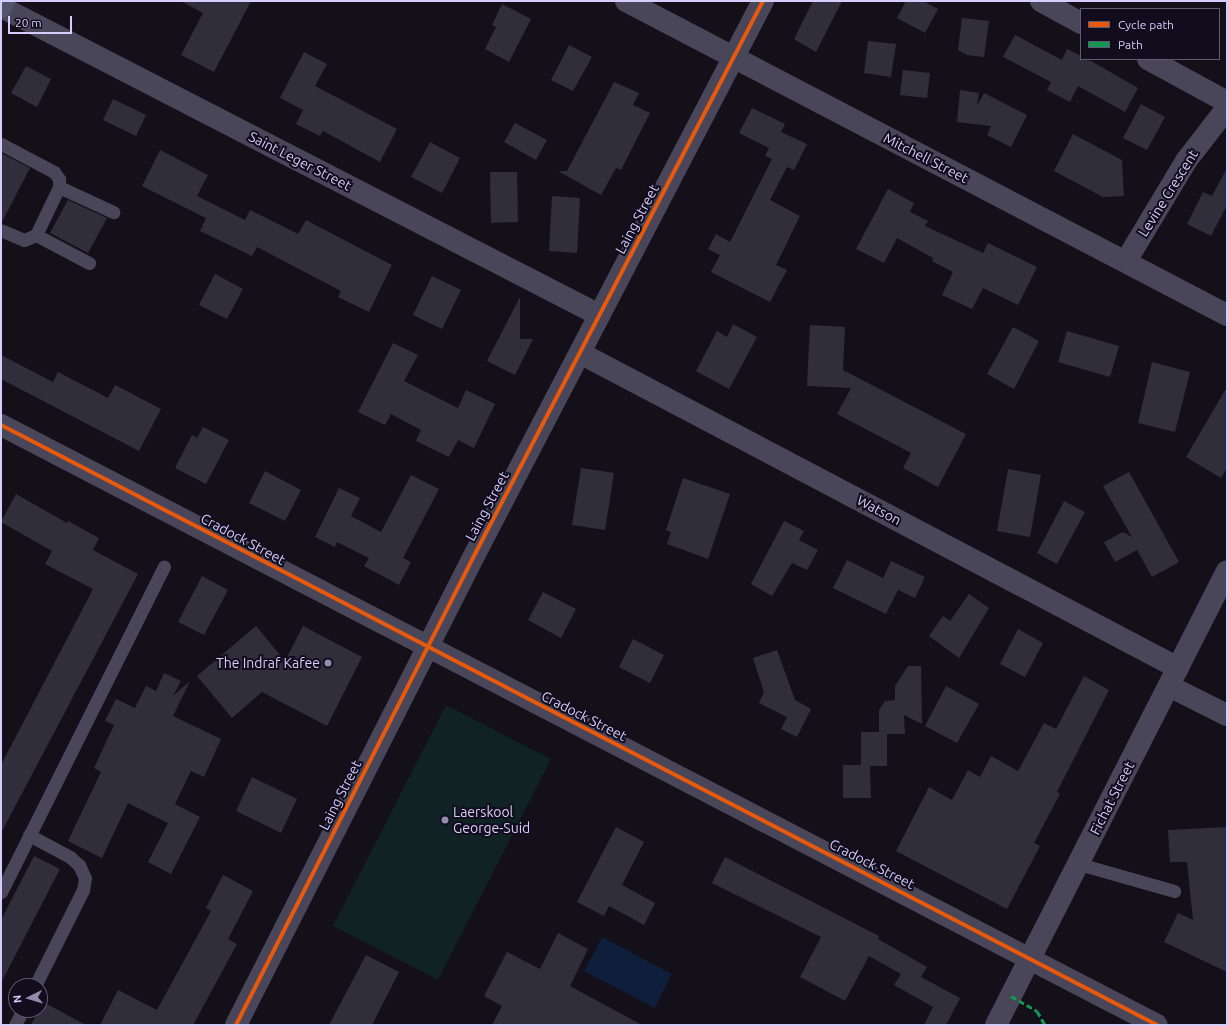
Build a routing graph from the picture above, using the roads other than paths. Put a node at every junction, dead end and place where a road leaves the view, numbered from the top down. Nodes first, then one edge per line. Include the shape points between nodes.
1 (4, 1) edge
2 (626, 1) edge
3 (763, 1) edge
4 (1041, 1) edge
5 (1, 7) edge
6 (1080, 22) edge
7 (734, 58) junction
8 (1150, 60) edge
9 (1227, 102) edge
10 (1227, 108) edge
11 (1, 144) edge
12 (59, 187) junction
13 (113, 212) dead end
14 (1, 230) edge
15 (36, 235) junction
16 (1126, 261) junction
17 (89, 263) dead end
18 (599, 315) junction
19 (1227, 315) edge
20 (580, 353) junction
21 (1, 425) edge
22 (164, 567) dead end
23 (1227, 571) edge
24 (428, 648) junction
25 (1174, 677) junction
26 (1227, 715) edge
27 (30, 835) junction
28 (1079, 864) junction
29 (1174, 891) dead end
30 (1, 892) edge
31 (1031, 959) junction
32 (39, 978) edge
33 (236, 1025) edge
34 (996, 1025) edge
35 (1157, 1025) edge

1 - 5 street
2 - 7 street, Mitchell Street
3 - 7 street, Laing Street
4 - 6 street
5 - 18 street, Saint Leger Street
7 - 16 street, Mitchell Street
7 - 18 street, Laing Street
8 - 9 street
10 - 16 street, Levine Crescent via 1186,161
11 - 12 lane via 54,172 59,179
12 - 13 lane
12 - 15 lane
14 - 15 lane via 24,240
15 - 17 lane
16 - 19 street, Mitchell Street
18 - 20 street, Laing Street
20 - 24 street, Laing Street
20 - 25 street, Watson
21 - 24 street, Cradock Street
22 - 27 lane
23 - 25 street, Fichat Street
24 - 31 street, Cradock Street
24 - 33 street, Laing Street
25 - 26 street, Watson
25 - 28 street, Fichat Street
27 - 30 lane
27 - 32 lane via 70,857 79,866 85,878 83,890
28 - 29 lane
28 - 31 street, Fichat Street
31 - 34 street, Fichat Street
31 - 35 street, Cradock Street

